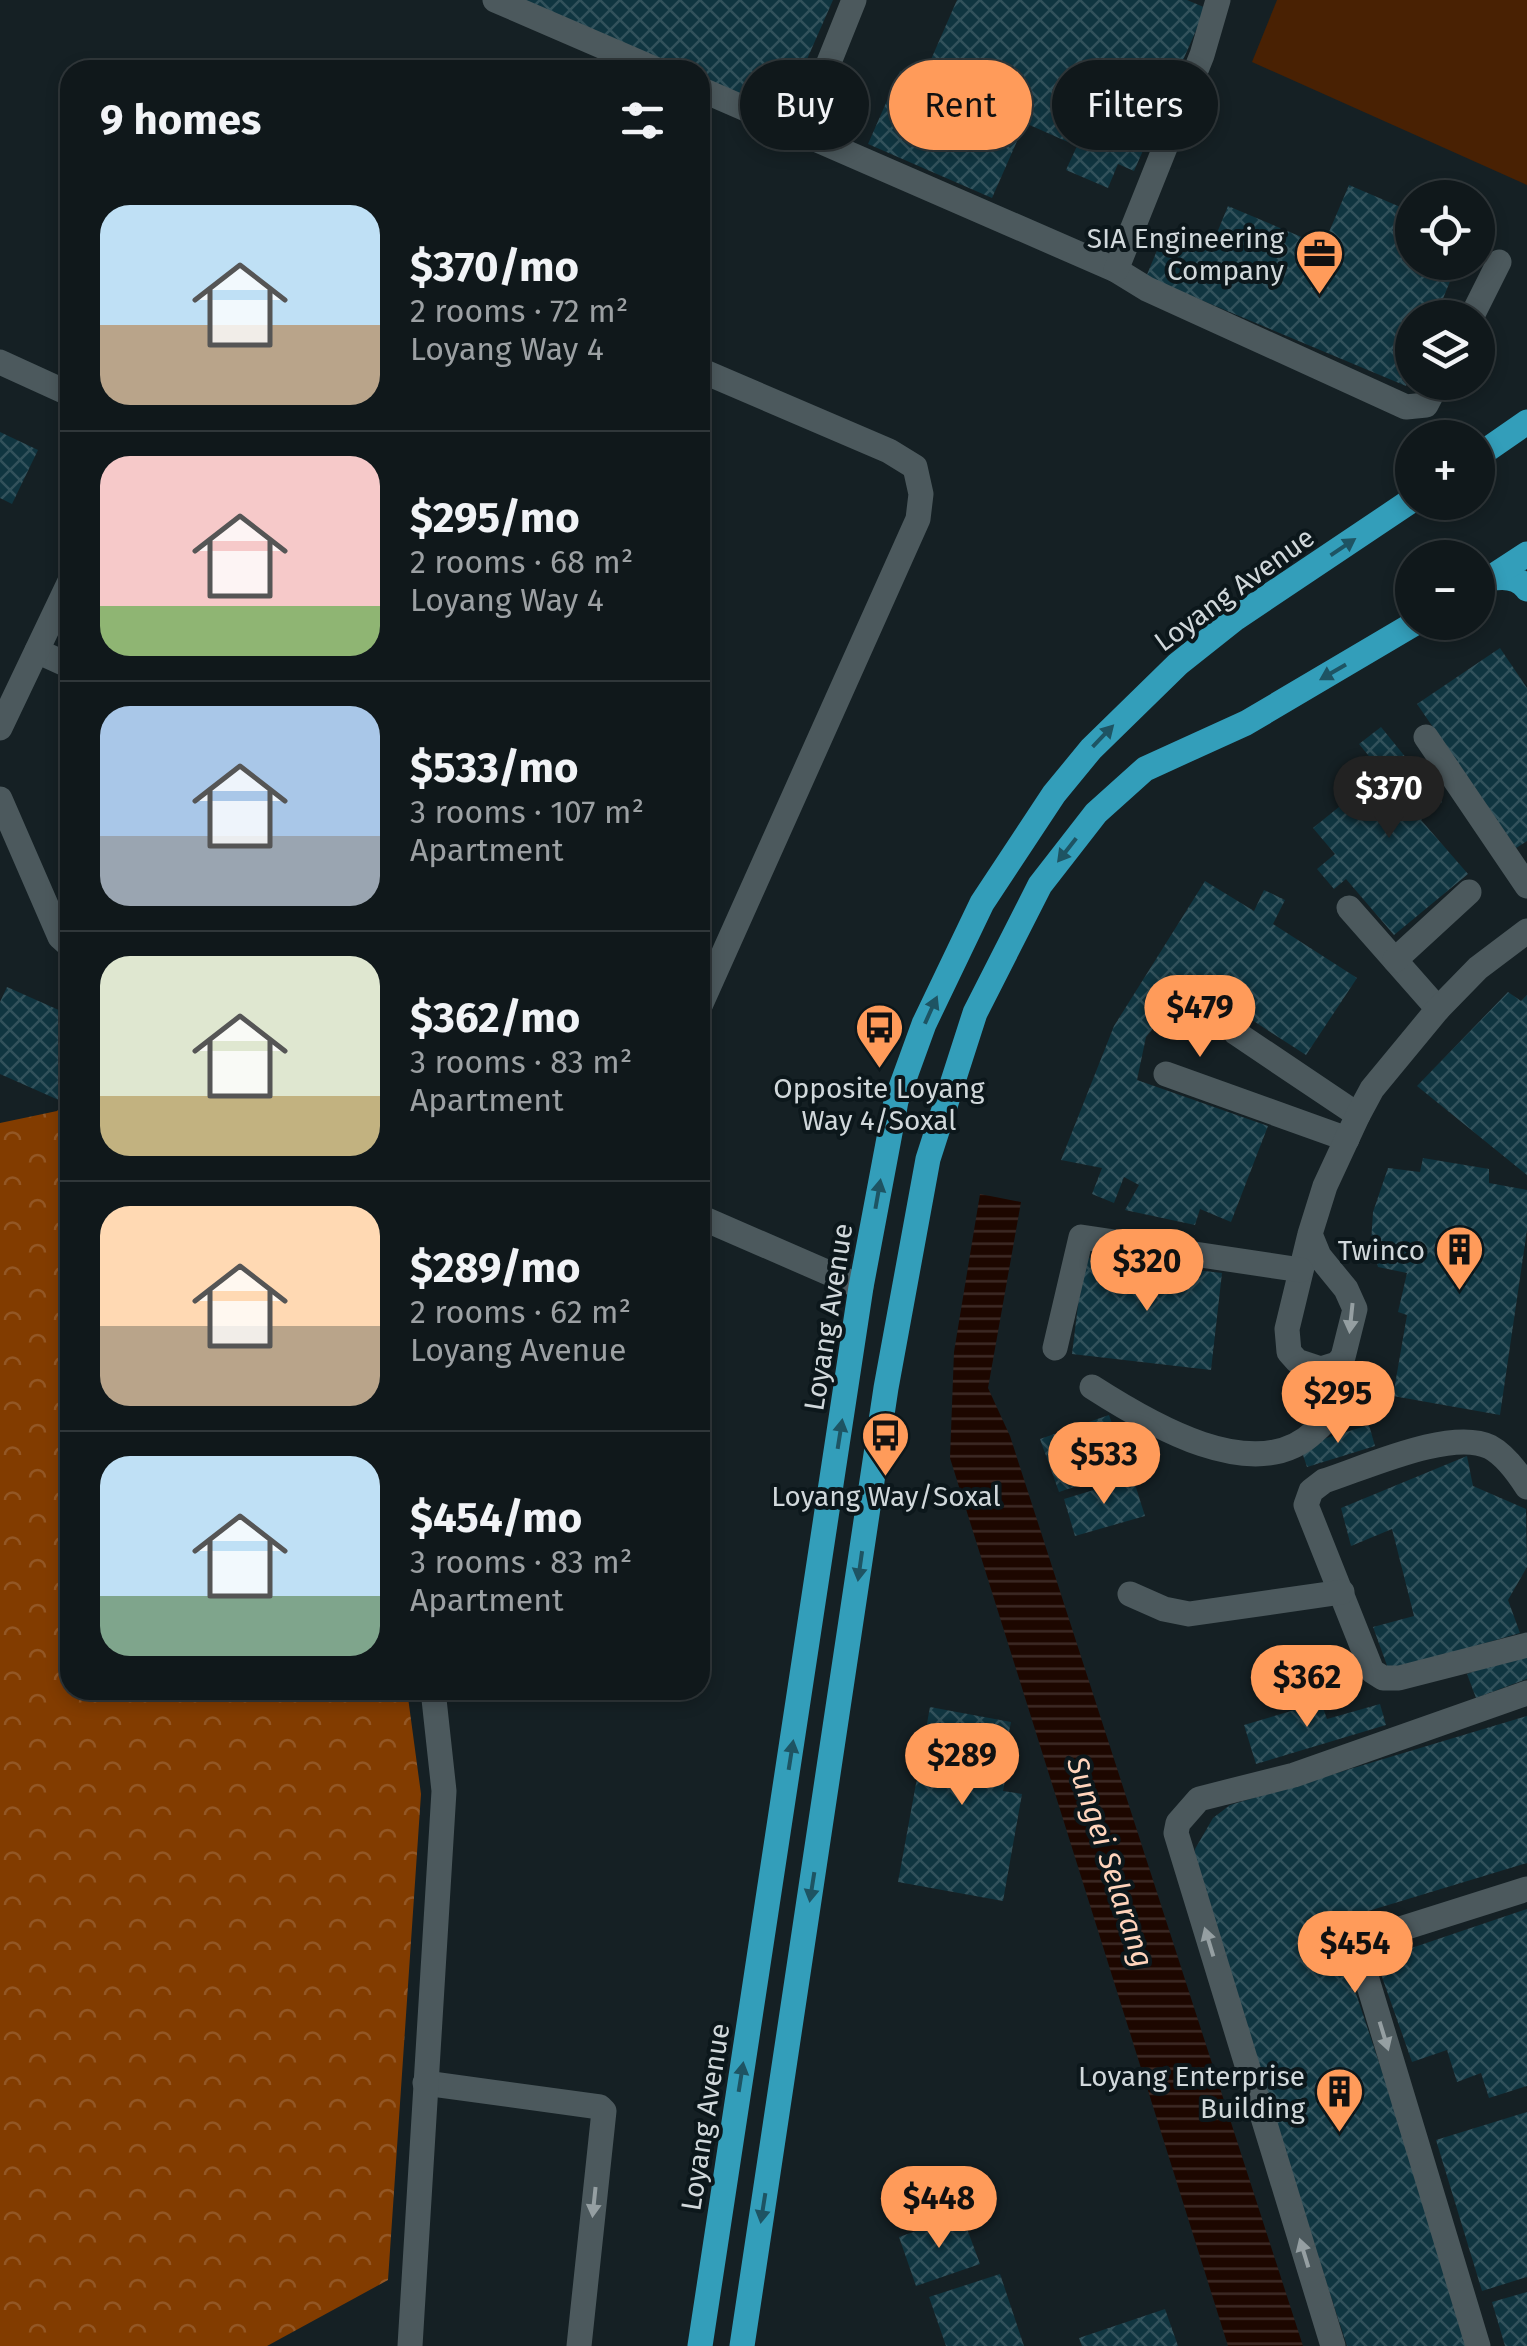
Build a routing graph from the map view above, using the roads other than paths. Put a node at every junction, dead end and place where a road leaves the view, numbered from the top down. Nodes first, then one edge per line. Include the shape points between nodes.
1 (495, 0) edge
2 (854, 0) edge
3 (1218, 0) edge
4 (634, 60) edge
5 (830, 60) edge
6 (710, 93) edge
7 (740, 106) edge
8 (842, 150) edge
9 (1499, 262) dead end
10 (1116, 270) junction
11 (1479, 300) edge
12 (0, 362) edge
13 (710, 374) edge
14 (60, 389) edge
15 (1429, 400) edge
16 (1527, 422) edge
17 (1495, 444) edge
18 (1395, 511) edge
19 (1527, 554) edge
20 (1495, 574) edge
21 (1495, 579) edge
22 (1527, 589) edge
23 (60, 602) edge
24 (1395, 635) edge
25 (36, 651) junction
26 (60, 662) edge
27 (0, 728) edge
28 (1426, 738) dead end
29 (0, 799) edge
30 (1527, 886) edge
31 (1469, 892) dead end
32 (1349, 908) dead end
33 (1527, 932) edge
34 (60, 937) edge
35 (1395, 960) junction
36 (710, 984) edge
37 (1438, 1009) junction
38 (1236, 1032) dead end
39 (1166, 1074) dead end
40 (1358, 1115) junction
41 (1347, 1139) junction
42 (710, 1221) edge
43 (1310, 1234) junction
44 (1302, 1270) junction
45 (861, 1287) junction
46 (1055, 1348) dead end
47 (1337, 1364) junction
48 (1092, 1387) dead end
49 (1527, 1487) edge
50 (1342, 1592) junction
51 (1130, 1594) dead end
52 (1527, 1645) edge
53 (1527, 1694) edge
54 (434, 1700) edge
55 (1527, 1889) edge
56 (425, 2083) junction
57 (410, 2346) edge
58 (579, 2346) edge
59 (700, 2346) edge
60 (742, 2346) edge
61 (1333, 2346) edge
62 (1478, 2346) edge

1 - 4 street
2 - 5 street
3 - 10 street
6 - 7 street
8 - 10 street
9 - 11 street
10 - 15 street via 1406,408
12 - 14 street
13 - 36 street via 889,451 914,468 920,494 918,519
16 - 17 main road
45 -> 18 main road, Loyang Avenue via 896,1101 924,1024 982,903 1026,834 1090,749 1178,664
19 - 20 main road
21 - 22 main road via 1504,576
23 - 25 street
24 -> 60 main road via 1246,723 1145,769 1096,813 1040,885 975,1013 928,1159 886,1388
25 - 26 street
25 - 27 street
28 - 30 street
29 - 34 street
31 - 35 street
32 - 35 street
33 - 37 street
35 - 37 street
37 - 40 street
38 - 40 street
39 - 41 street
40 - 41 street
41 - 43 street
42 - 45 street
43 - 44 street
43 -> 47 street via 1355,1309
44 - 46 street via 1082,1237
44 - 47 street via 1288,1352 1310,1367
59 -> 45 main road, Loyang Avenue
47 - 48 street via 1341,1400 1329,1418 1300,1446 1245,1456 1132,1413
49 - 50 street via 1488,1446 1446,1440 1324,1480 1306,1506
50 - 51 street via 1188,1614
50 - 52 street via 1372,1671 1383,1678
61 -> 53 street via 1178,1823 1198,1799 1294,1774
54 - 56 street via 444,1791
55 -> 62 street via 1356,1943
56 - 57 street
56 -> 58 street via 604,2111

